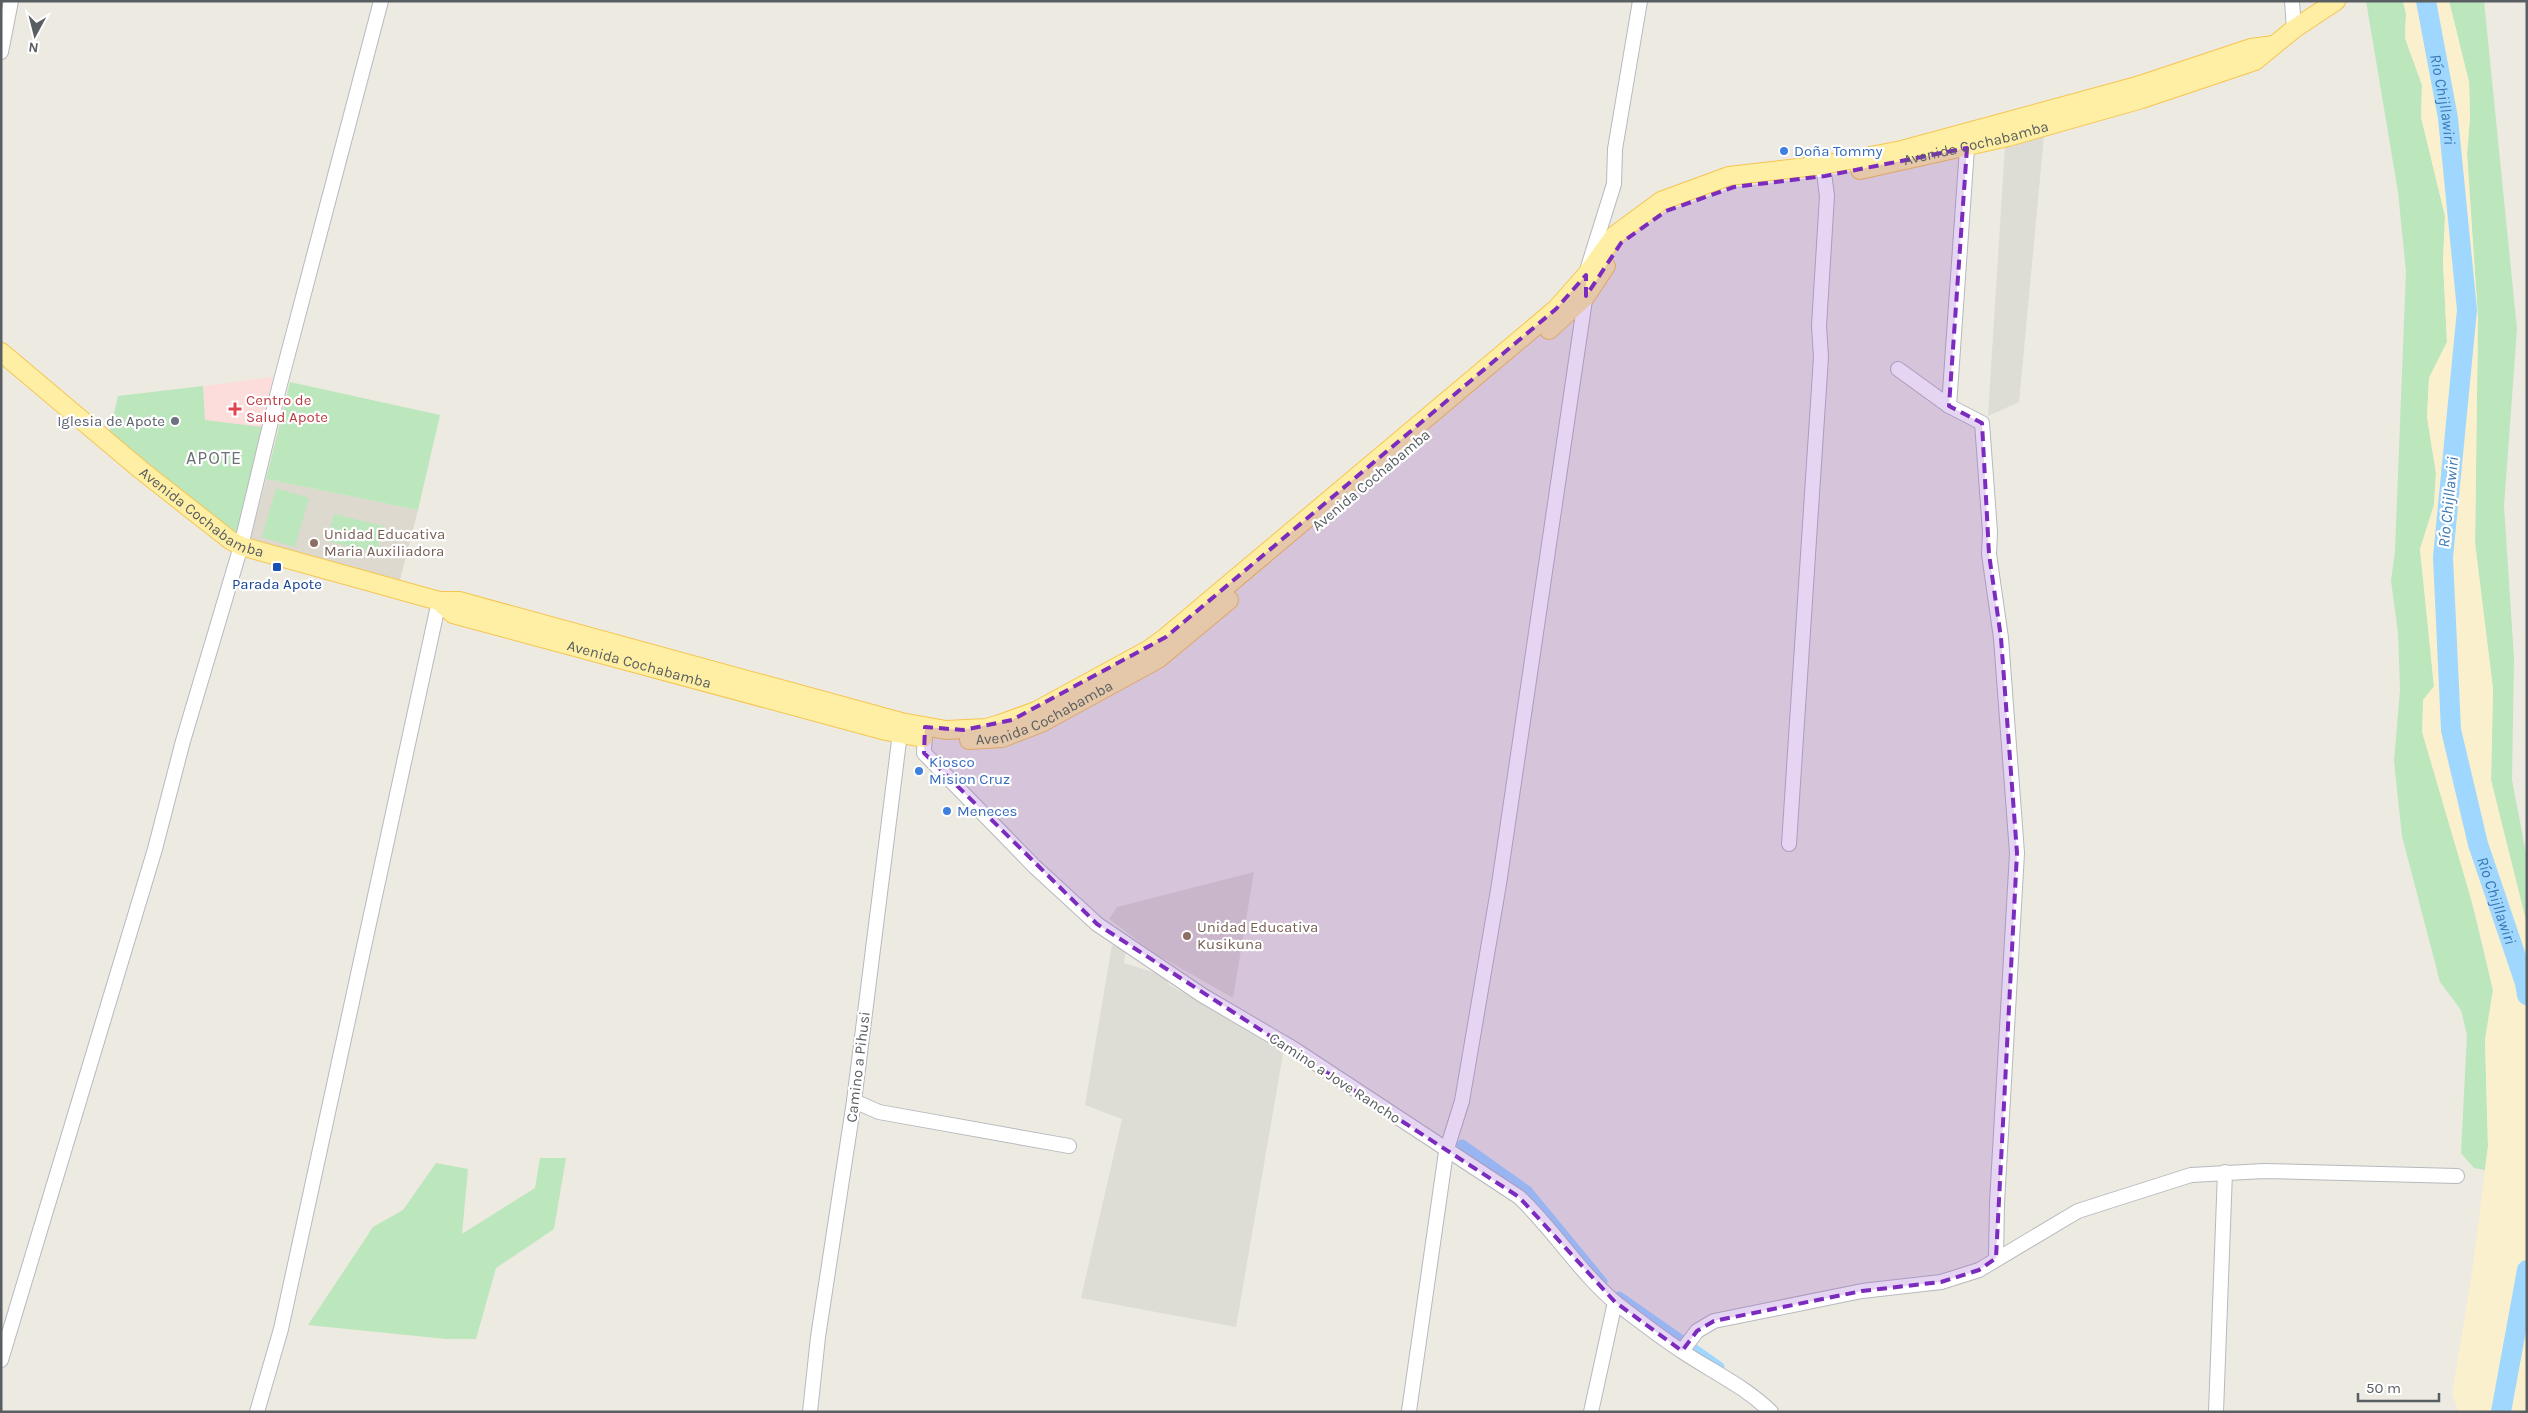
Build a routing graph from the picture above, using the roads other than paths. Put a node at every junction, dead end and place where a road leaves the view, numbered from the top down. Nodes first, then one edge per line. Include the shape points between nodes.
1 (11, 1) edge
2 (381, 1) edge
3 (1640, 1) edge
4 (2292, 1) edge
5 (2336, 1) edge
6 (2294, 29) junction
7 (1, 52) edge
8 (1965, 141) junction
9 (1824, 170) junction
10 (1586, 275) junction
11 (1586, 296) junction
12 (1, 352) edge
13 (1898, 368) dead end
14 (1949, 406) junction
15 (241, 546) junction
16 (439, 601) junction
17 (900, 728) junction
18 (924, 733) junction
19 (1790, 844) dead end
20 (854, 1101) junction
21 (1070, 1146) dead end
22 (1446, 1152) junction
23 (2225, 1172) junction
24 (2457, 1176) dead end
25 (1996, 1258) junction
26 (1615, 1302) junction
27 (1682, 1351) junction
28 (1, 1360) edge
29 (1757, 1405) edge
30 (1409, 1411) edge
31 (257, 1412) edge
32 (810, 1412) edge
33 (1591, 1412) edge
34 (1771, 1412) edge
35 (2216, 1412) edge

1 - 7 street
2 - 15 street via 279,388
3 - 10 street via 1615,149 1614,184
4 - 6 street
5 - 6 main road, Avenida Cochabamba
6 - 8 main road, Avenida Cochabamba via 2274,45 2251,48
8 - 9 main road, Avenida Cochabamba via 1902,150
8 - 14 street
9 - 10 main road, Avenida Cochabamba via 1730,176 1661,201 1615,235
9 - 11 main road, Avenida Cochabamba via 1734,187 1666,211 1621,243
9 - 19 street via 1821,357
10 - 11 street
10 - 18 main road, Avenida Cochabamba via 1556,308 1160,641 1036,711 986,728
11 - 18 main road, Avenida Cochabamba via 1158,659 1002,738 980,740
11 - 22 street via 1499,884 1462,1101
12 - 15 main road, Avenida Cochabamba via 140,470
13 - 14 street
14 - 25 street via 1982,424 1989,554 2001,638 2017,853
15 - 16 main road, Avenida Cochabamba
15 - 28 street via 183,741 155,849
16 - 17 main road, Avenida Cochabamba via 453,614 554,634
16 - 31 street via 281,1329
17 - 18 main road, Avenida Cochabamba
17 - 20 street, Camino a Pihusi
18 - 22 street, Camino a Jove Rancho via 924,753 1034,866 1097,924 1202,995 1294,1048
20 - 21 street via 879,1112
20 - 32 street, Camino a Pihusi via 818,1337
22 - 26 street, Camino a Jove Rancho via 1518,1197
22 - 30 street
23 - 24 street
23 - 25 street via 2191,1175 2078,1212
23 - 35 street
25 - 27 street via 1979,1270 1941,1282 1862,1291 1714,1321 1697,1330
26 - 27 street, Camino a Jove Rancho
26 - 33 street
27 - 29 street, Camino a Jove Rancho
29 - 34 street, Camino a Jove Rancho

